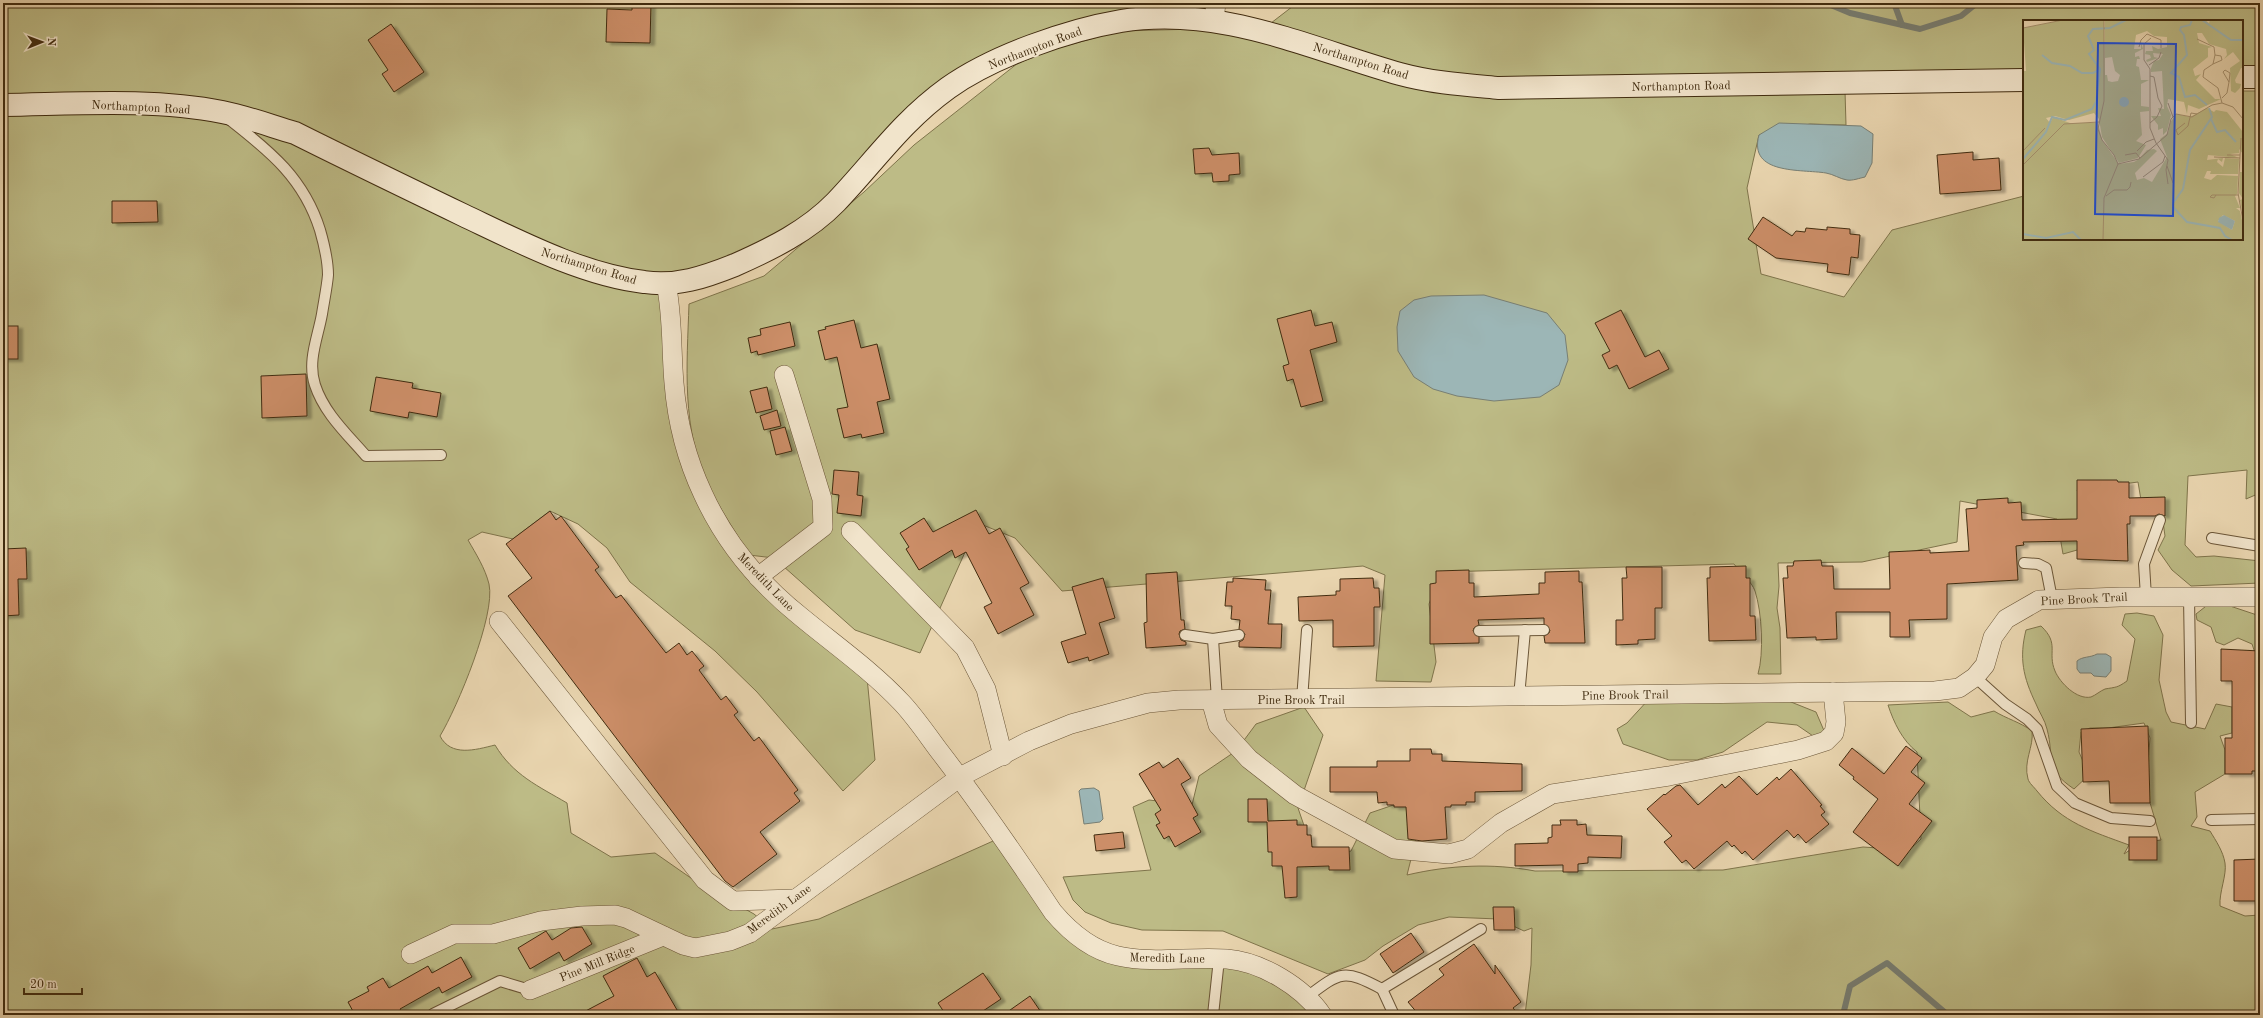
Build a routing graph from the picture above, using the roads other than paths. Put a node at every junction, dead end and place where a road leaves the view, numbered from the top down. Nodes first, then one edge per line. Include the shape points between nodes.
1 (1215, 12) edge
2 (2243, 77) edge
3 (2260, 77) edge
4 (2023, 80) edge
5 (3, 105) edge
6 (221, 112) junction
7 (666, 283) junction
8 (784, 375) dead end
9 (441, 455) dead end
10 (2160, 520) dead end
11 (851, 531) dead end
12 (2212, 538) dead end
13 (2260, 546) edge
14 (2024, 564) dead end
15 (758, 577) junction
16 (2146, 597) junction
17 (2189, 597) junction
18 (2260, 597) edge
19 (2052, 600) junction
20 (499, 621) dead end
21 (1307, 630) dead end
22 (1525, 630) junction
23 (1544, 630) dead end
24 (1479, 631) dead end
25 (1185, 635) dead end
26 (1239, 635) dead end
27 (1213, 639) junction
28 (1975, 676) junction
29 (1833, 692) junction
30 (1519, 697) junction
31 (1214, 700) junction
32 (1302, 700) junction
33 (2191, 723) dead end
34 (1003, 756) junction
35 (960, 777) junction
36 (2260, 819) edge
37 (2211, 820) dead end
38 (2150, 821) dead end
39 (794, 899) junction
40 (1481, 929) dead end
41 (663, 936) junction
42 (411, 954) dead end
43 (1219, 959) junction
44 (1382, 989) junction
45 (530, 990) joint
46 (1307, 997) junction
47 (433, 1014) edge
48 (1213, 1015) edge
49 (1322, 1015) edge
50 (1394, 1015) edge

1 - 4 street, Northampton Road via 1262,30 1413,77 1499,88
1 - 7 street, Northampton Road via 1122,21 1090,28 1046,42 980,69 950,87 913,116 834,204 793,236 720,271 698,278
2 - 3 street
5 - 6 street, Northampton Road via 160,105
6 - 7 street, Northampton Road via 295,133 555,257 636,281
6 - 9 lane via 266,149 291,174 304,192 315,216 324,244 328,275 312,356 315,384 325,408 366,456
7 - 15 street, Meredith Lane via 672,325 674,383 680,424 689,458 702,494 719,524 742,561
8 - 15 street via 822,499 823,527
10 - 16 lane via 2144,564
11 - 34 street via 965,648 986,689
12 - 13 lane
14 - 19 lane via 2038,564 2046,568
15 - 35 street, Meredith Lane via 800,616 866,667 903,704
16 - 17 street, Pine Brook Trail
16 - 19 street, Pine Brook Trail
17 - 18 street, Pine Brook Trail
17 - 33 lane
19 - 28 street, Pine Brook Trail via 2039,600 2006,618 1993,637 1985,665
20 - 39 street via 705,880 733,902
21 - 32 lane
22 - 23 lane
22 - 24 lane
22 - 30 lane
25 - 27 lane
26 - 27 lane
27 - 31 lane
28 - 29 street, Pine Brook Trail via 1960,688 1935,691
28 - 38 lane via 2037,730 2058,786 2075,803 2111,818
29 - 30 street, Pine Brook Trail
29 - 31 street via 1836,722 1834,733 1826,741 1798,750 1669,776 1552,794 1501,823 1468,849 1449,854 1394,849 1295,794 1249,759 1218,724
30 - 32 street, Pine Brook Trail
31 - 32 street, Pine Brook Trail
31 - 34 street, Pine Brook Trail via 1148,703 1078,722 1029,741
34 - 35 street, Pine Brook Trail
35 - 39 street, Meredith Lane
35 - 43 street, Meredith Lane via 1053,912 1068,929 1087,943 1108,953 1128,958
36 - 37 lane
39 - 41 street, Meredith Lane via 750,933 730,941 695,948
40 - 44 lane
41 - 42 street, Meredith Lane via 615,915 582,916 541,921 493,934 454,934
41 - 45 street, Pine Mill Ridge
43 - 46 street, Meredith Lane via 1247,963 1290,983
43 - 48 lane
44 - 46 lane via 1355,975 1333,978
44 - 50 lane
45 - 47 lane via 500,981
46 - 49 street, Meredith Lane

